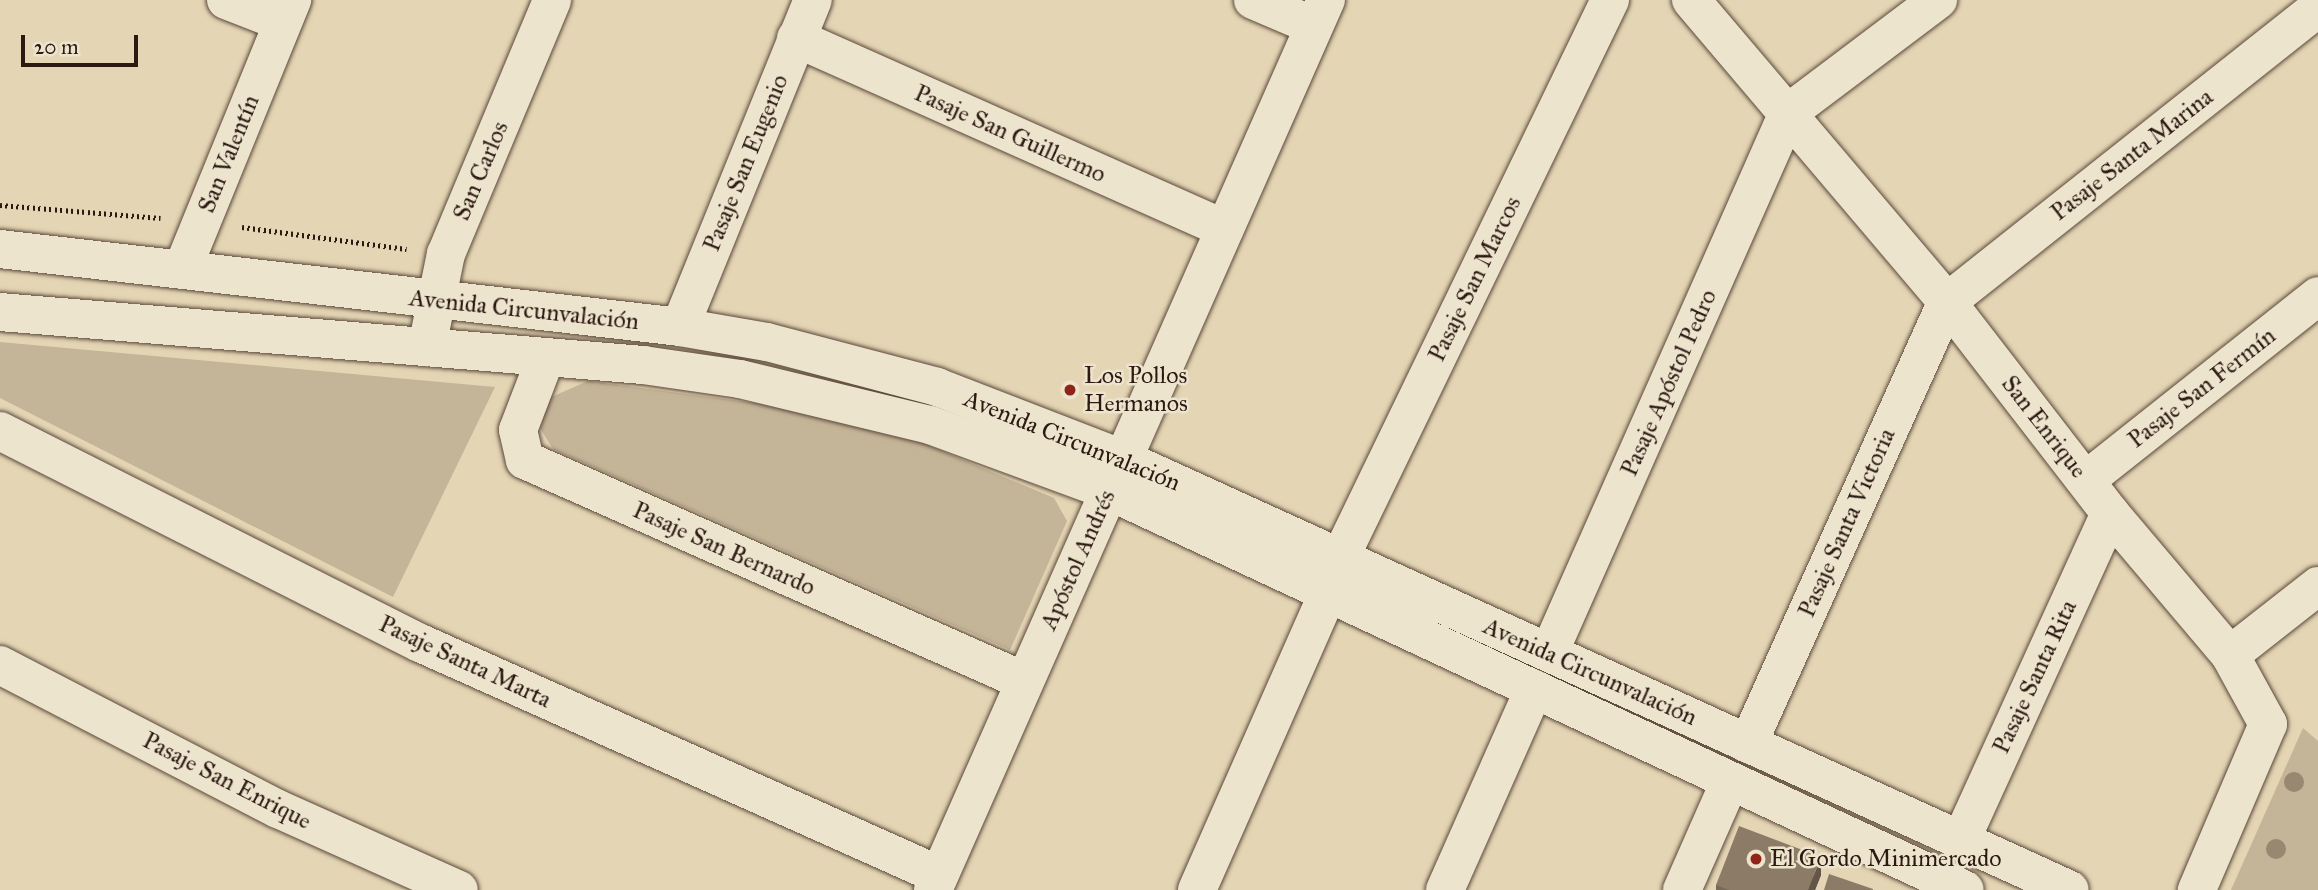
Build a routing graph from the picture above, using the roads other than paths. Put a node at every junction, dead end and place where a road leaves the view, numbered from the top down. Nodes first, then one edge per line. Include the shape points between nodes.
1 (226, 0) edge
2 (552, 0) edge
3 (813, 0) edge
4 (1253, 0) edge
5 (1610, 0) edge
6 (1691, 0) edge
7 (1938, 0) edge
8 (2318, 8) edge
9 (287, 11) edge
10 (1320, 13) edge
11 (796, 38) junction
12 (1788, 113) junction
13 (1224, 229) junction
14 (0, 249) edge
15 (182, 270) junction
16 (2318, 296) edge
17 (433, 300) junction
18 (1947, 302) junction
19 (0, 312) edge
20 (680, 327) junction
21 (427, 347) junction
22 (546, 357) junction
23 (0, 431) edge
24 (1116, 475) junction
25 (2085, 480) junction
26 (2110, 513) junction
27 (1334, 576) junction
28 (2318, 586) edge
29 (1549, 653) junction
30 (2230, 655) junction
31 (0, 665) edge
32 (1024, 681) junction
33 (1534, 689) junction
34 (1748, 744) junction
35 (1730, 780) junction
36 (1961, 841) junction
37 (936, 882) edge
38 (1948, 886) edge
39 (459, 890) edge
40 (1197, 890) edge
41 (1445, 890) edge
42 (1682, 890) edge
43 (2070, 890) edge
44 (2197, 890) edge

1 - 9 street
2 - 17 street, San Carlos via 446,254
3 - 11 street, Pasaje San Eugenio
4 - 10 street
5 - 27 street, Pasaje San Marcos
6 - 12 street, San Enrique
7 - 12 street
8 - 18 street, Pasaje Santa Marina
9 - 15 street, San Valentín
10 - 13 street, Apóstol Andrés
11 - 13 street, Pasaje San Guillermo
11 - 20 street, Pasaje San Eugenio
12 - 18 street, San Enrique
12 - 29 street, Pasaje Apóstol Pedro
13 - 24 street, Apóstol Andrés
14 - 15 street, Avenida Circunvalación
15 - 17 street, Avenida Circunvalación
16 - 25 street, Pasaje San Fermín
17 - 20 street, Avenida Circunvalación
17 - 21 street, San Carlos
18 - 25 street, San Enrique
18 - 34 street, Pasaje Santa Victoria
19 - 21 street, Avenida Circunvalación
20 - 24 street, Avenida Circunvalación via 767,342 937,387
21 - 22 street, Avenida Circunvalación
22 - 24 street, Avenida Circunvalación via 726,377 836,399 1000,448
22 - 32 street, Pasaje San Bernardo via 518,430 525,460
23 - 37 street, Pasaje Santa Marta via 420,643
24 - 27 street, Avenida Circunvalación
24 - 32 street, Apóstol Andrés
25 - 26 street, San Enrique
26 - 30 street, San Enrique
26 - 36 street, Pasaje Santa Rita
27 - 29 street, Avenida Circunvalación
27 - 33 street, Avenida Circunvalación
27 - 40 street, Pasaje San Marcos
28 - 30 street
29 - 34 street, Avenida Circunvalación
30 - 44 street, San Enrique via 2268,724
31 - 39 street, Pasaje San Enrique via 278,809
32 - 37 street, Apóstol Andrés
33 - 35 street, Avenida Circunvalación
33 - 41 street
34 - 36 street, Avenida Circunvalación
35 - 38 street, Avenida Circunvalación
35 - 42 street
36 - 43 street, Avenida Circunvalación

